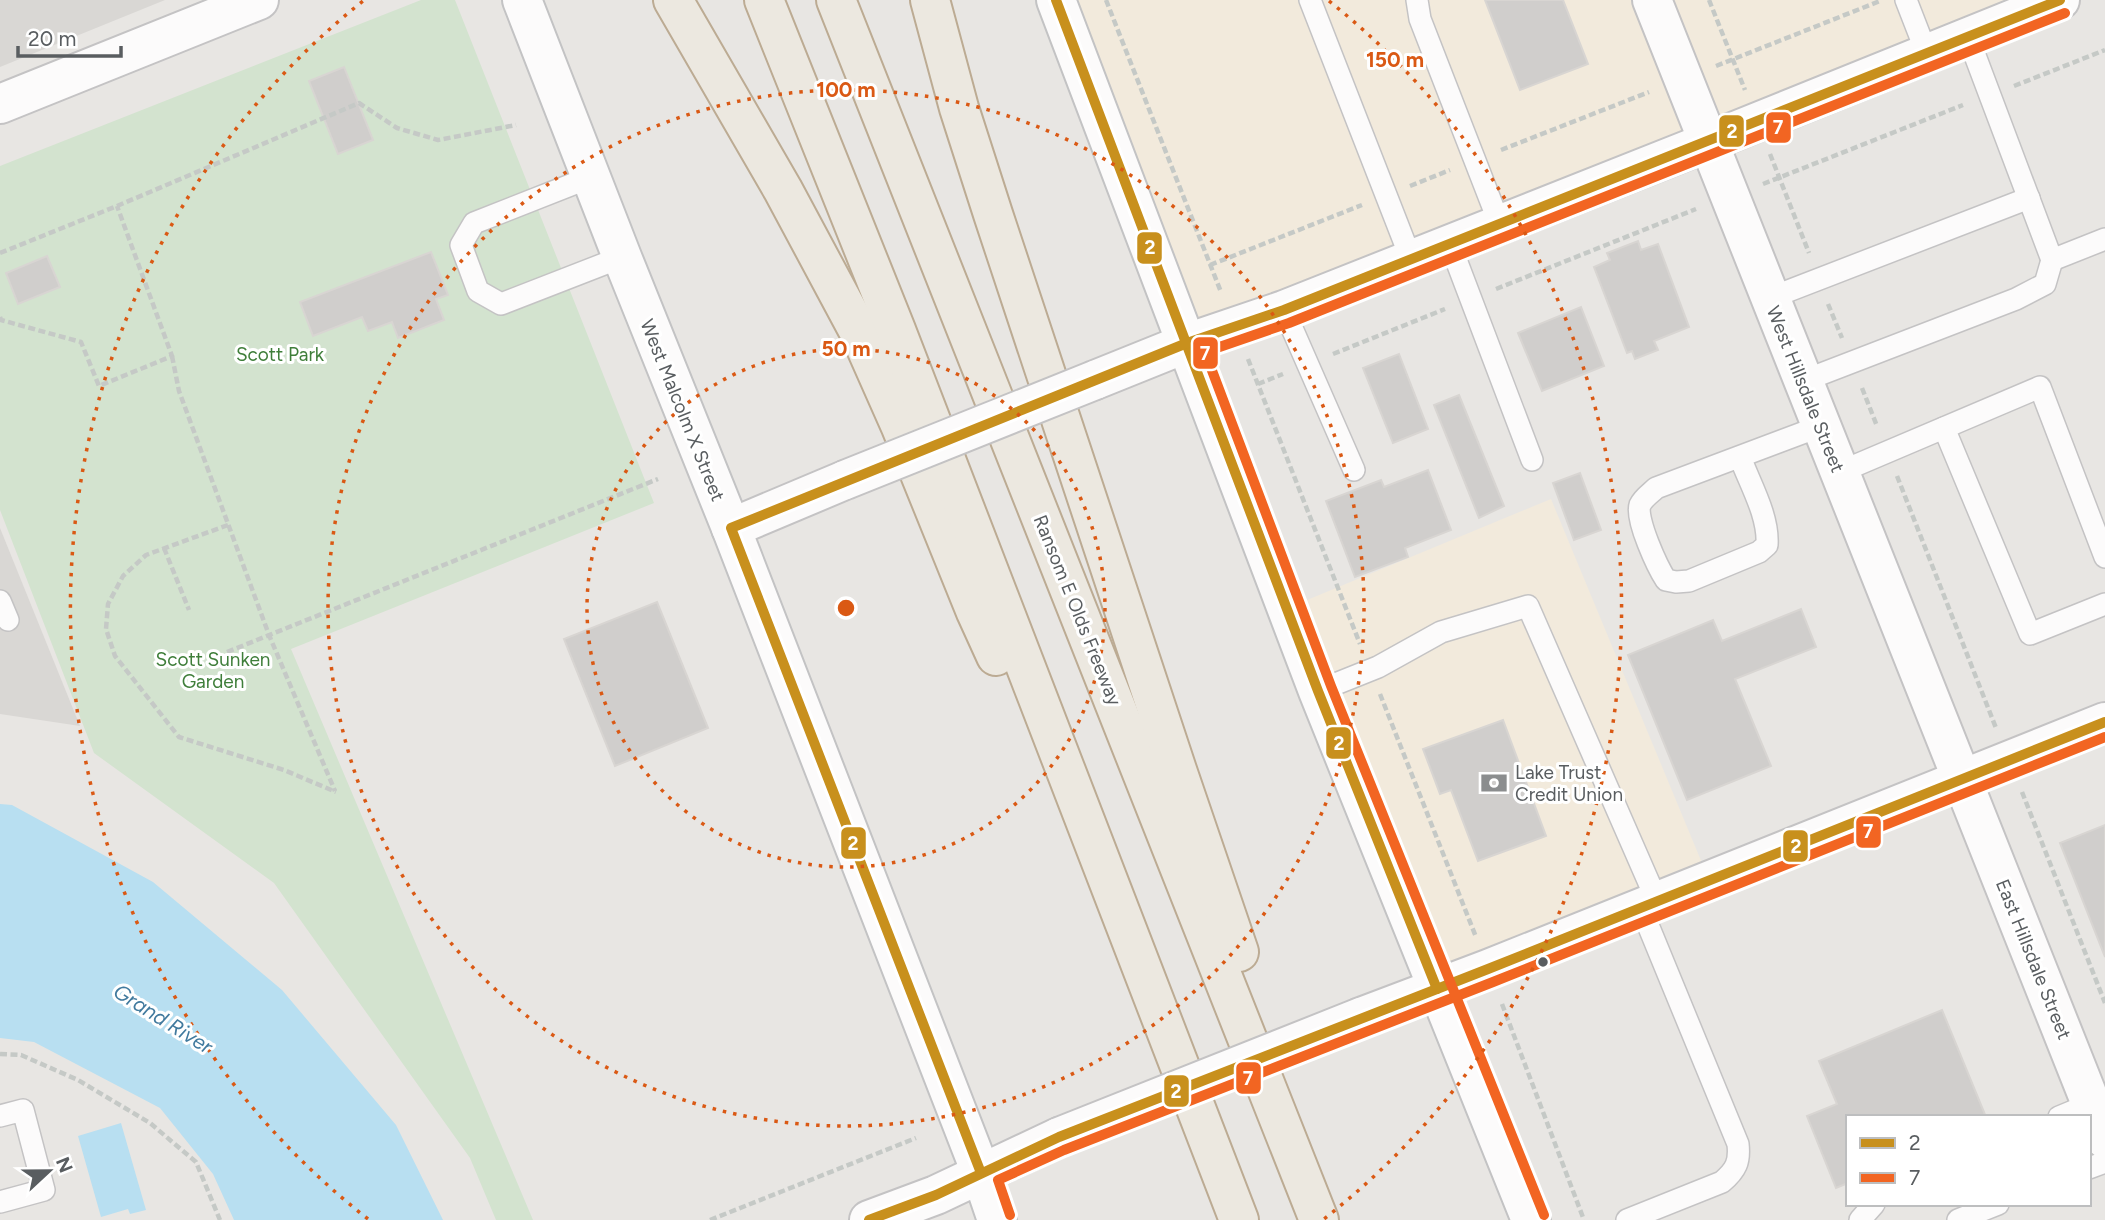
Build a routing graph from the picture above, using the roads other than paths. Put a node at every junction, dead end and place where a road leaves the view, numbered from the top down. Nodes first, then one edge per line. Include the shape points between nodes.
1 (259, 0) edge
2 (522, 0) edge
3 (673, 0) edge
4 (764, 0) edge
5 (836, 0) edge
6 (930, 0) edge
7 (1056, 0) edge
8 (1310, 0) edge
9 (1417, 0) edge
10 (1651, 0) edge
11 (1906, 0) edge
12 (2060, 0) edge
13 (1968, 37) junction
14 (1927, 54) junction
15 (0, 104) edge
16 (1708, 142) junction
17 (590, 177) junction
18 (2029, 198) junction
19 (1500, 225) junction
20 (2105, 239) edge
21 (1450, 244) junction
22 (622, 257) junction
23 (1411, 260) junction
24 (2052, 260) junction
25 (1770, 298) junction
26 (1284, 310) junction
27 (1187, 343) junction
28 (1803, 381) junction
29 (1821, 426) junction
30 (1944, 428) junction
31 (1740, 457) junction
32 (1532, 460) dead end
33 (1354, 470) dead end
34 (1840, 472) junction
35 (731, 528) junction
36 (2105, 557) edge
37 (2105, 604) edge
38 (1318, 691) junction
39 (2105, 722) edge
40 (1962, 778) junction
41 (1114, 895) junction
42 (1649, 905) junction
43 (1437, 989) junction
44 (2085, 1106) edge
45 (0, 1115) edge
46 (2091, 1116) edge
47 (2105, 1139) edge
48 (981, 1173) junction
49 (0, 1202) edge
50 (1872, 1206) edge
51 (1993, 1206) edge
52 (869, 1220) edge
53 (997, 1220) edge
54 (1239, 1220) edge
55 (1320, 1220) edge
56 (1328, 1220) edge
57 (1531, 1220) edge
58 (1627, 1220) edge
59 (1860, 1220) edge
60 (1958, 1220) edge

1 - 15 street
2 - 17 street, West Malcolm X Street
3 - 41 highway via 858,330 989,642
4 - 41 highway
5 - 55 highway, Ransom E Olds Freeway
6 - 56 highway via 989,201
7 - 27 street
8 - 23 lane
9 - 19 lane via 1420,19
10 - 16 street, West Hillsdale Street
11 - 14 lane
12 - 13 street
13 - 14 street
13 - 18 lane
14 - 16 street
16 - 19 street
16 - 25 street, West Hillsdale Street
17 - 22 street, West Malcolm X Street
17 - 22 lane via 474,223 461,245 478,291 501,304
18 - 24 lane
18 - 25 lane
19 - 21 street
20 - 24 lane
21 - 23 street
21 - 32 lane
22 - 35 street, West Malcolm X Street
23 - 26 street
24 - 28 lane via 2045,284 2016,299
25 - 28 street, West Hillsdale Street
26 - 27 street
26 - 33 lane
27 - 35 street, bridge
27 - 38 street
28 - 29 street, West Hillsdale Street
29 - 31 lane
29 - 34 street, West Hillsdale Street
30 - 34 lane
30 - 36 lane via 2040,387
30 - 37 lane via 2030,634
31 - 31 lane via 1657,488 1640,505 1640,519 1666,580 1689,581 1767,545 1764,519
34 - 40 street, West Hillsdale Street
35 - 48 street, West Malcolm X Street
38 - 42 lane via 1370,670 1441,632 1528,606
38 - 43 street
39 - 40 street
40 - 42 street
40 - 44 street, East Hillsdale Street
41 - 54 highway
42 - 43 street
42 - 58 lane via 1739,1156 1735,1171 1722,1182
43 - 48 street, bridge via 1059,1137
43 - 57 street
45 - 49 lane via 23,1110 44,1190
46 - 47 street, East Hillsdale Street
48 - 52 street
48 - 53 street, West Malcolm X Street
50 - 59 lane
51 - 60 lane

